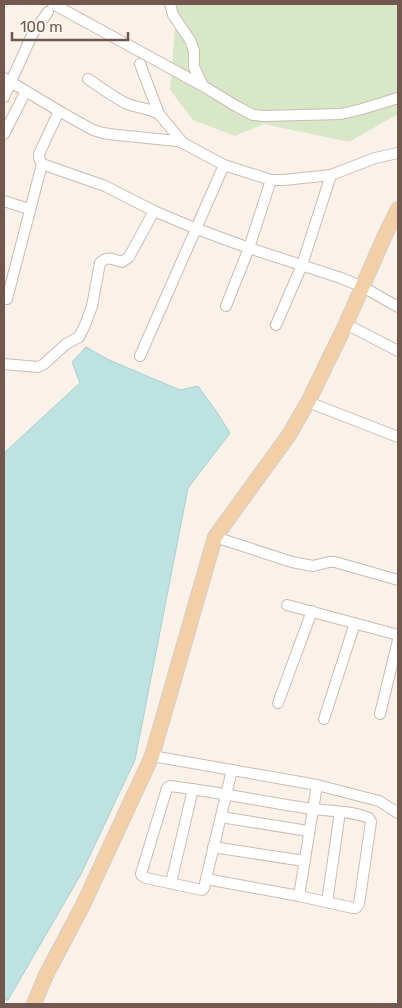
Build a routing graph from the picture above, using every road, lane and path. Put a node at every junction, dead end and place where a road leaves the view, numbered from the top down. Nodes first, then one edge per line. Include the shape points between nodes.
1 (170, 4) edge
2 (51, 8) edge
3 (140, 64) dead end
4 (88, 79) dead end
5 (7, 80) edge
6 (203, 86) junction
7 (26, 91) junction
8 (4, 97) edge
9 (398, 98) edge
10 (60, 111) junction
11 (159, 114) junction
12 (4, 134) edge
13 (183, 143) junction
14 (398, 153) edge
15 (42, 164) junction
16 (224, 165) junction
17 (331, 175) junction
18 (271, 180) junction
19 (4, 201) edge
20 (29, 209) junction
21 (398, 209) edge
22 (154, 211) junction
23 (197, 229) junction
24 (249, 248) junction
25 (302, 265) junction
26 (362, 287) junction
27 (7, 299) dead end
28 (226, 306) dead end
29 (398, 306) edge
30 (346, 324) junction
31 (276, 325) dead end
32 (398, 351) edge
33 (140, 356) dead end
34 (4, 364) edge
35 (308, 402) junction
36 (398, 436) edge
37 (215, 537) junction
38 (398, 580) edge
39 (287, 604) dead end
40 (312, 611) junction
41 (355, 623) junction
42 (398, 635) edge
43 (398, 640) edge
44 (278, 703) dead end
45 (380, 714) dead end
46 (324, 719) dead end
47 (152, 756) junction
48 (232, 770) junction
49 (317, 784) junction
50 (193, 789) junction
51 (226, 794) junction
52 (312, 809) junction
53 (340, 812) junction
54 (398, 813) edge
55 (221, 817) junction
56 (308, 831) junction
57 (214, 847) junction
58 (304, 861) junction
59 (206, 880) junction
60 (171, 883) junction
61 (298, 896) junction
62 (327, 902) junction
63 (34, 1004) edge

1 - 6 street via 176,20 190,40 194,67
2 - 5 street
2 - 6 street
3 - 11 street
4 - 11 street via 126,103
5 - 7 street
5 - 8 street
6 - 9 street via 253,115 264,116 341,114
7 - 10 street
7 - 12 street
10 - 13 street via 103,133
10 - 15 street via 39,154
11 - 13 street
13 - 16 street
14 - 17 street
15 - 20 street
15 - 22 street via 105,186
16 - 18 street
16 - 23 street
17 - 18 street
17 - 25 street
18 - 24 street
19 - 20 street
20 - 27 street
21 - 26 main road
22 - 23 street
22 - 34 street via 128,257 122,262 106,258 100,263 92,306 79,337 44,364
23 - 24 street
23 - 33 street
24 - 25 street
24 - 28 street
25 - 26 street
25 - 31 street
26 - 29 street
26 - 30 main road
30 - 32 street
30 - 35 main road
35 - 36 street
35 - 37 main road via 289,435
37 - 38 street via 292,562 313,566 335,562
37 - 47 main road
39 - 40 street
40 - 41 street
40 - 44 street
41 - 42 street
41 - 46 street
43 - 45 street
47 - 48 street
47 - 63 main road
48 - 49 street
48 - 51 street
49 - 52 street
49 - 54 street via 380,801
50 - 51 street
50 - 60 street
50 - 60 street via 167,788 141,874
51 - 52 street
51 - 55 street
52 - 53 street
52 - 56 street
53 - 62 street
53 - 62 street via 371,819 360,904 353,908
55 - 56 street
55 - 57 street
56 - 58 street
57 - 58 street
57 - 59 street
58 - 61 street
59 - 60 street via 202,890
59 - 61 street
61 - 62 street

